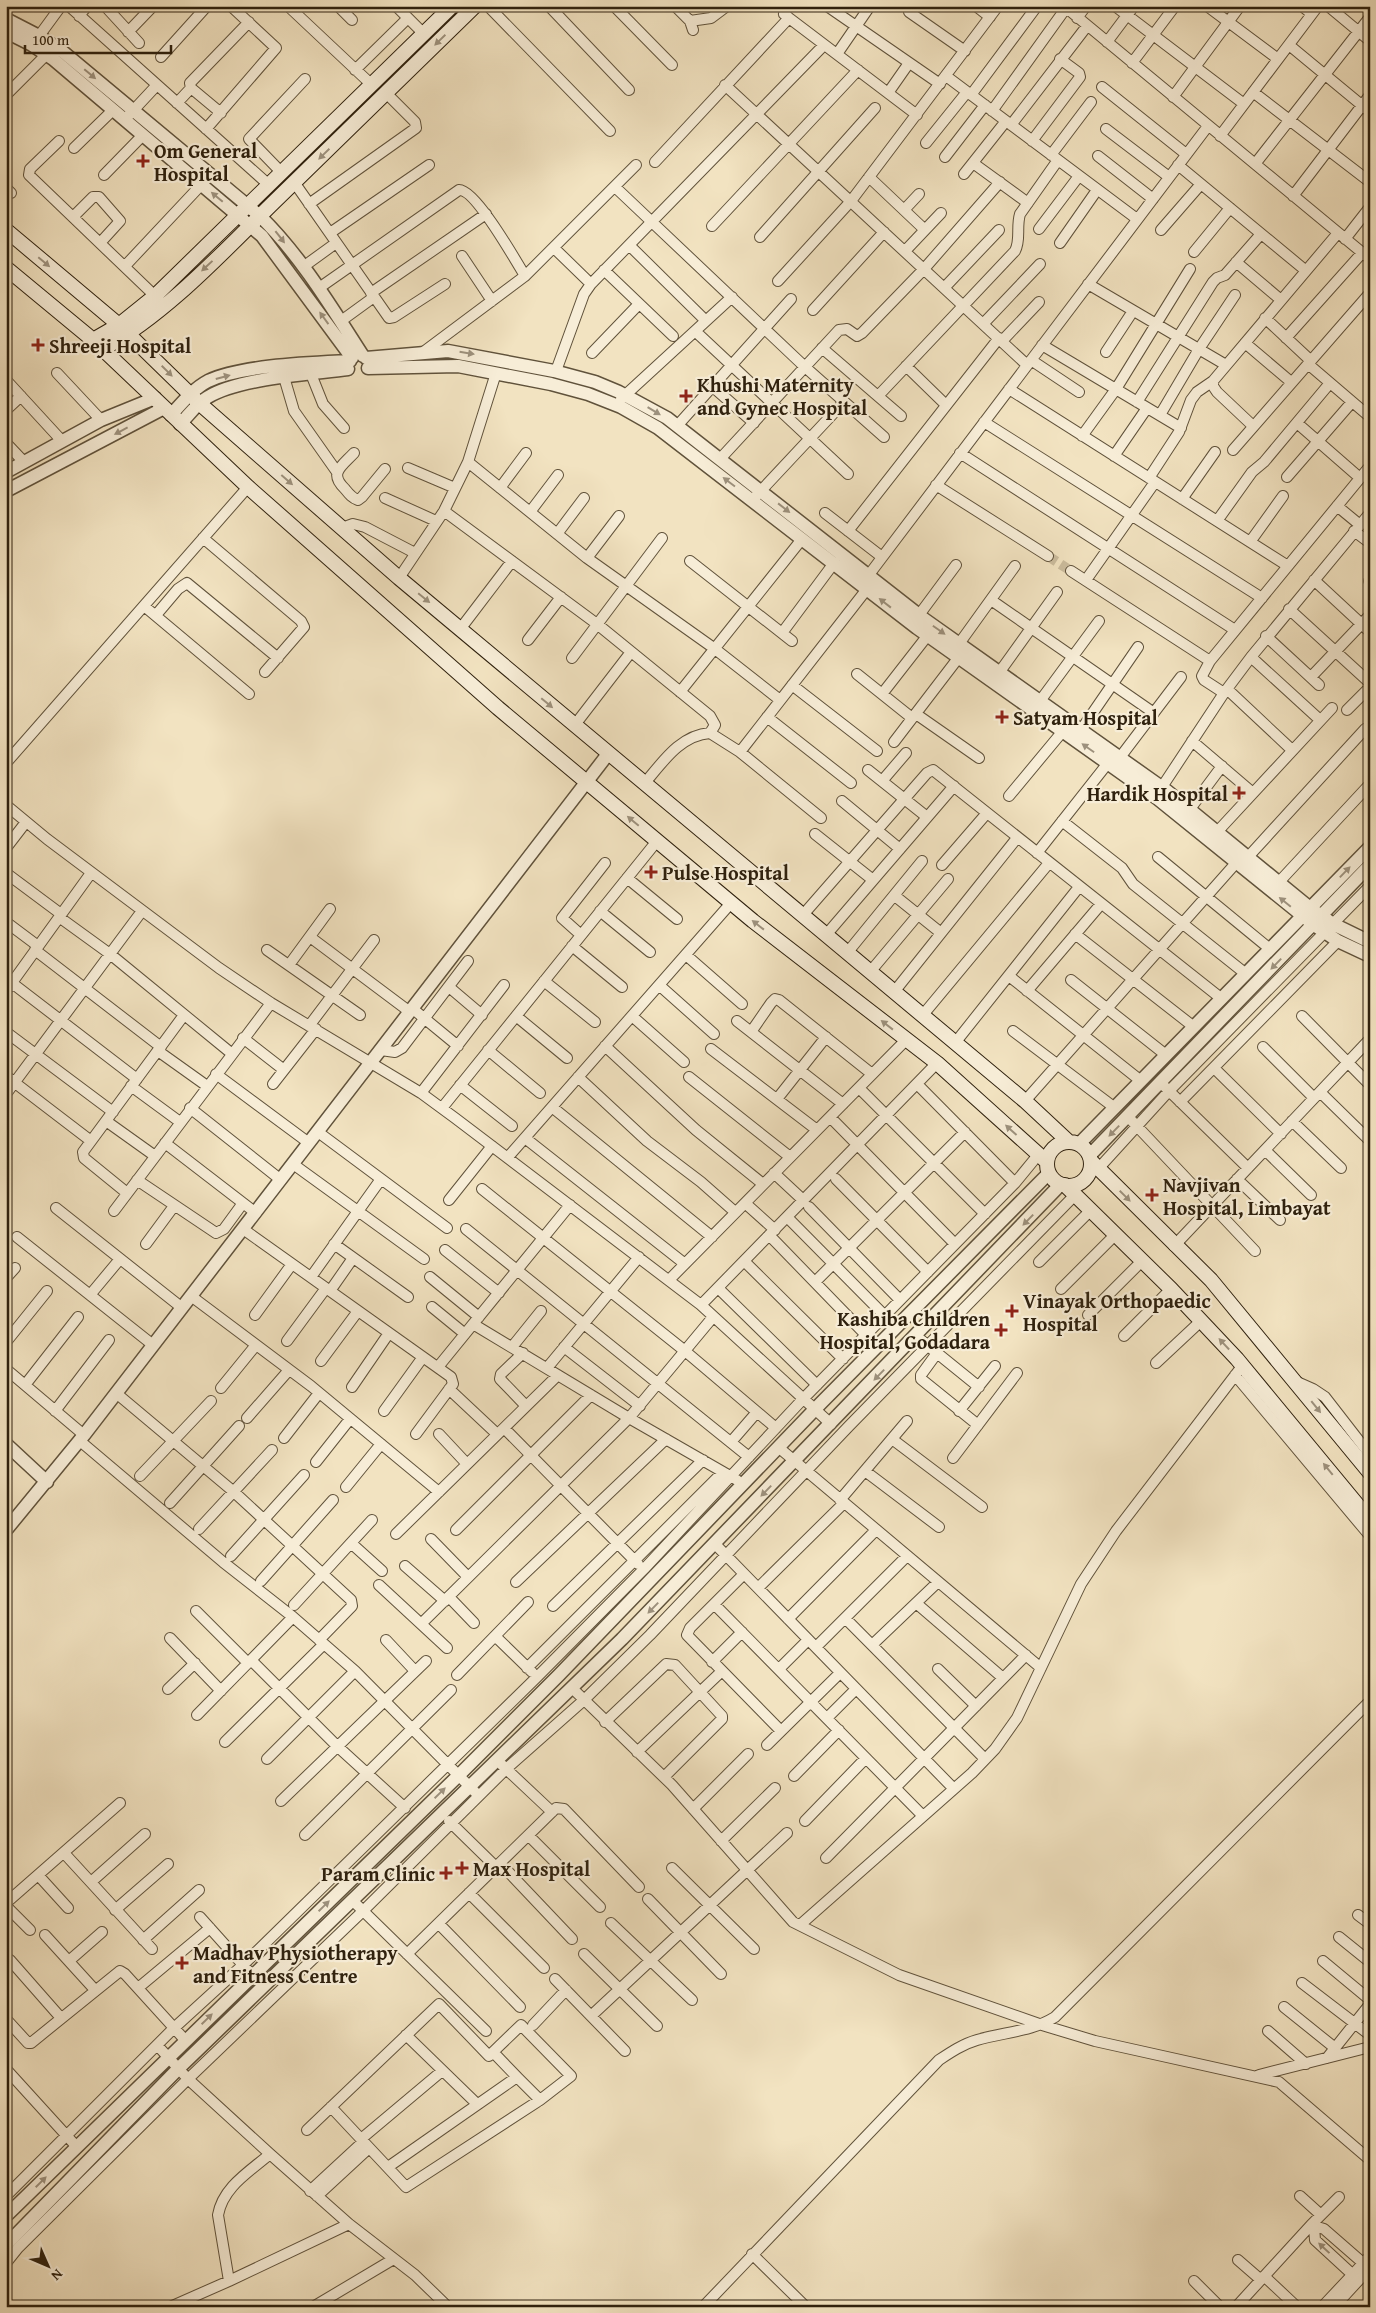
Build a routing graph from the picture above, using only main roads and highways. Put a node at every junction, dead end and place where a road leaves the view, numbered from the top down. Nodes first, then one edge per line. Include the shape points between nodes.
1 (452, 6) edge
2 (475, 6) edge
3 (6, 230) edge
4 (6, 268) edge
5 (159, 311) junction
6 (124, 330) junction
7 (98, 345) junction
8 (153, 356) junction
9 (1074, 1143) junction
10 (1093, 1162) junction
11 (1045, 1164) junction
12 (1067, 1188) junction
13 (1370, 1473) edge
14 (1370, 1520) edge

1 - 6 main road via 242,209
2 -> 5 main road
3 -> 6 main road
4 - 7 main road
5 - 6 main road
5 - 8 main road via 147,338
6 - 7 main road
6 - 8 main road
11 -> 7 main road via 937,1063 731,903 498,708 248,487
8 -> 9 main road via 195,399 399,578
9 - 10 main road via 1085,1149
9 - 11 main road via 1054,1148
10 - 12 main road via 1084,1179
10 -> 13 main road via 1211,1280
11 - 12 main road via 1053,1180
14 -> 12 main road via 1239,1370 1202,1320

